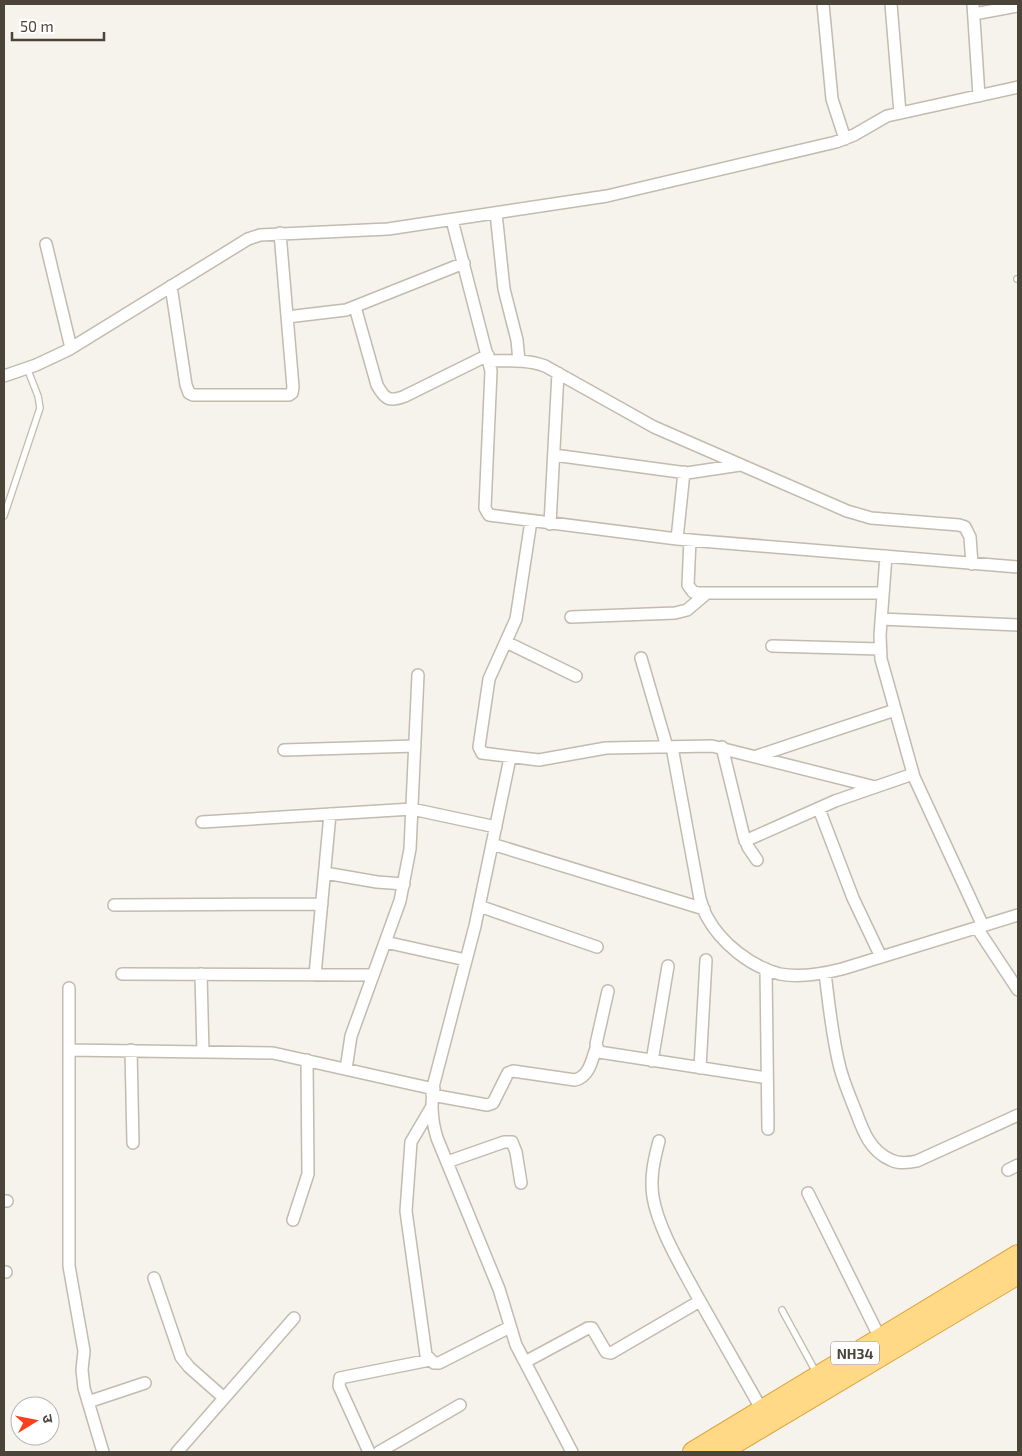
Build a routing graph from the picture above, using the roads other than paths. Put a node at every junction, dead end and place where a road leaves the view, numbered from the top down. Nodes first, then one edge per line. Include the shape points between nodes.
1 (823, 4) edge
2 (891, 4) edge
3 (1018, 6) edge
4 (974, 9) edge
5 (1018, 87) edge
6 (979, 96) junction
7 (900, 113) junction
8 (845, 139) junction
9 (496, 213) junction
10 (452, 220) junction
11 (280, 234) junction
12 (46, 244) dead end
13 (464, 263) junction
14 (172, 286) junction
15 (355, 307) junction
16 (287, 317) junction
17 (71, 348) junction
18 (489, 358) junction
19 (519, 361) junction
20 (28, 368) junction
21 (558, 373) junction
22 (4, 376) edge
23 (554, 455) junction
24 (740, 465) junction
25 (684, 472) junction
26 (4, 516) edge
27 (530, 521) junction
28 (550, 524) junction
29 (677, 539) junction
30 (690, 540) junction
31 (886, 556) junction
32 (972, 564) junction
33 (1018, 567) edge
34 (707, 593) junction
35 (883, 593) junction
36 (571, 617) dead end
37 (881, 619) junction
38 (1018, 625) edge
39 (506, 642) junction
40 (772, 646) dead end
41 (880, 649) junction
42 (641, 658) dead end
43 (418, 675) dead end
44 (576, 676) dead end
45 (895, 710) junction
46 (414, 746) junction
47 (669, 747) junction
48 (722, 747) junction
49 (284, 750) dead end
50 (757, 756) junction
51 (510, 758) junction
52 (912, 774) junction
53 (875, 787) junction
54 (412, 809) junction
55 (819, 809) junction
56 (330, 814) junction
57 (202, 822) dead end
58 (496, 827) junction
59 (745, 841) junction
60 (492, 844) junction
61 (757, 860) dead end
62 (325, 874) junction
63 (404, 884) junction
64 (322, 904) junction
65 (114, 905) dead end
66 (479, 906) junction
67 (704, 909) junction
68 (1018, 915) edge
69 (980, 927) junction
70 (385, 942) junction
71 (597, 947) dead end
72 (881, 957) junction
73 (466, 960) junction
74 (706, 960) dead end
75 (668, 966) dead end
76 (766, 969) junction
77 (824, 973) junction
78 (122, 974) dead end
79 (202, 974) junction
80 (315, 975) junction
81 (373, 975) junction
82 (69, 988) dead end
83 (1018, 990) edge
84 (608, 991) dead end
85 (596, 1048) junction
86 (69, 1050) junction
87 (131, 1050) junction
88 (203, 1052) junction
89 (308, 1060) junction
90 (652, 1061) junction
91 (700, 1068) junction
92 (346, 1069) junction
93 (767, 1078) junction
94 (433, 1092) junction
95 (431, 1108) junction
96 (1018, 1115) edge
97 (768, 1128) dead end
98 (659, 1140) dead end
99 (133, 1143) dead end
100 (447, 1162) junction
101 (520, 1183) dead end
102 (808, 1193) dead end
103 (293, 1220) dead end
104 (1018, 1255) edge
105 (1018, 1274) edge
106 (154, 1278) dead end
107 (700, 1301) junction
108 (782, 1310) dead end
109 (294, 1318) dead end
110 (510, 1327) junction
111 (880, 1338) junction
112 (430, 1360) junction
113 (525, 1362) junction
114 (818, 1376) junction
115 (145, 1383) dead end
116 (224, 1398) junction
117 (88, 1402) junction
118 (460, 1405) dead end
119 (762, 1410) junction
120 (103, 1452) edge
121 (177, 1452) edge
122 (369, 1452) edge
123 (379, 1452) edge
124 (572, 1452) edge
125 (692, 1452) edge
126 (720, 1452) edge

1 - 8 street via 832,99
2 - 7 street
3 - 4 street
4 - 6 street
5 - 6 street
6 - 7 street
7 - 8 street
8 - 9 street via 614,195
9 - 10 street
9 - 19 street via 504,289
10 - 11 street via 388,229
10 - 13 street
11 - 14 street via 248,239
11 - 16 street
12 - 17 street
13 - 15 street
13 - 18 street
14 - 16 street via 186,385 193,395 292,393
14 - 17 street
15 - 16 street
15 - 18 street via 378,385 387,399 396,400
17 - 20 street
18 - 19 street
18 - 27 street via 492,380 486,513
19 - 21 street via 536,362
20 - 22 street
20 - 26 lane via 40,408
21 - 23 street
21 - 24 street via 654,427
23 - 25 street
23 - 28 street
24 - 25 street
24 - 32 street via 858,515 965,527 970,537
25 - 29 street
27 - 28 street
27 - 39 street via 516,619
28 - 29 street
29 - 30 street
30 - 31 street
30 - 34 street via 688,585 693,592
31 - 32 street
31 - 35 street
32 - 33 street
34 - 35 street
34 - 36 street via 686,610 675,613
35 - 37 street
37 - 38 street
37 - 41 street
39 - 44 street
39 - 51 street via 489,679 479,747 482,754
40 - 41 street
41 - 45 street
42 - 47 street
43 - 46 street
45 - 50 street
45 - 52 street
46 - 49 street
46 - 54 street
47 - 48 street
47 - 51 street via 606,748 539,760
47 - 67 street
48 - 50 street
48 - 59 street
50 - 53 street
51 - 58 street
52 - 53 street
52 - 69 street
53 - 55 street
54 - 56 street
54 - 58 street
54 - 63 street
55 - 59 street
55 - 72 street via 853,898
56 - 57 street
56 - 62 street
58 - 60 street
59 - 61 street
60 - 66 street
60 - 67 street
62 - 63 street
62 - 64 street
63 - 70 street
64 - 65 street
64 - 80 street
66 - 71 street
66 - 73 street
67 - 76 street via 707,918 736,951
68 - 69 street
69 - 72 street
69 - 83 street
70 - 73 street
70 - 81 street
72 - 77 street
73 - 94 street
74 - 91 street
75 - 90 street
76 - 77 street via 780,974
76 - 93 street
77 - 96 street via 843,1081 865,1135 882,1156 905,1163 917,1161
78 - 79 street
79 - 80 street
79 - 88 street
80 - 81 street
81 - 92 street via 351,1036
82 - 86 street
84 - 85 street
85 - 90 street via 603,1053
85 - 94 street via 581,1079 508,1073 493,1103 487,1105
86 - 87 street
86 - 117 street via 69,1266 83,1342 82,1379
87 - 88 street
87 - 99 street
88 - 89 street via 273,1053
89 - 92 street
89 - 103 street via 308,1174
90 - 91 street
91 - 93 street
92 - 94 street
93 - 97 street
94 - 95 street
95 - 100 street via 437,1138
95 - 112 street via 411,1142 406,1212 426,1355
98 - 107 street via 652,1168 653,1199 660,1222
100 - 101 street via 512,1142
100 - 110 street via 500,1288
102 - 111 street
104 - 111 highway, NH34
105 - 126 highway, NH34
106 - 116 street via 181,1357
107 - 113 street via 611,1353 606,1352 596,1332 588,1328
107 - 119 street
108 - 114 lane
109 - 116 street
110 - 112 street via 439,1363
110 - 113 street
111 - 114 highway, NH34
112 - 122 street via 340,1378 339,1386
113 - 124 street
114 - 119 highway, NH34
115 - 117 street
116 - 121 street
117 - 120 street
118 - 123 street
119 - 125 highway, NH34

